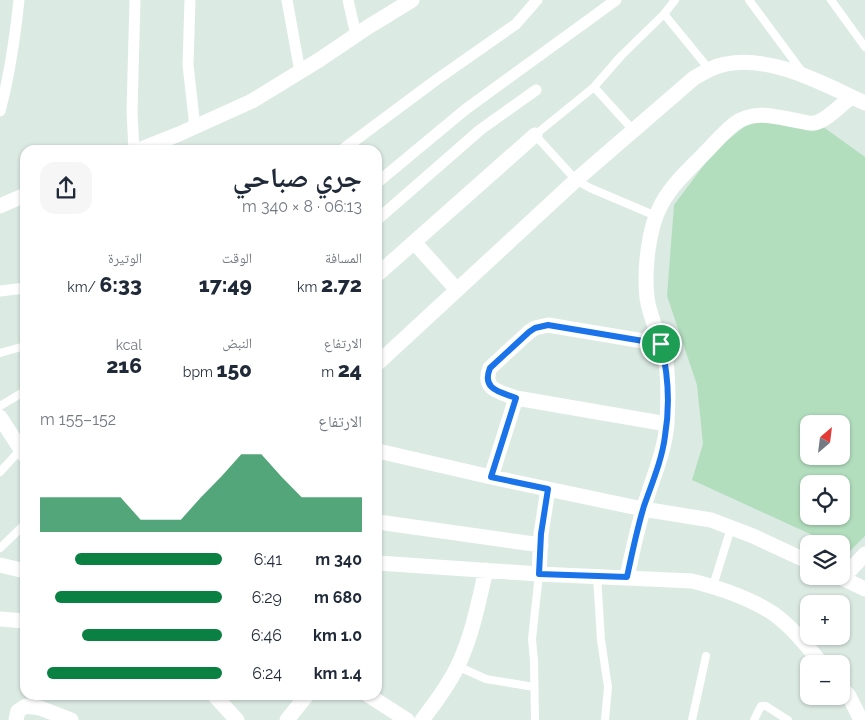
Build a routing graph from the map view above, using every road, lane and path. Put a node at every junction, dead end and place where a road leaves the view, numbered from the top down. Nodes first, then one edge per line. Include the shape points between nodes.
1 (18, 0) edge
2 (135, 0) edge
3 (190, 0) edge
4 (287, 0) edge
5 (348, 0) edge
6 (412, 0) edge
7 (537, 0) edge
8 (675, 0) edge
9 (750, 0) edge
10 (831, 0) edge
11 (610, 2) edge
12 (664, 14) junction
13 (356, 35) junction
14 (865, 47) edge
15 (709, 69) junction
16 (300, 72) junction
17 (806, 77) junction
18 (594, 87) junction
19 (536, 90) dead end
20 (851, 97) junction
21 (865, 103) edge
22 (0, 110) edge
23 (195, 127) junction
24 (633, 130) junction
25 (535, 135) junction
26 (134, 145) edge
27 (151, 145) edge
28 (349, 145) edge
29 (382, 179) edge
30 (576, 180) junction
31 (20, 196) edge
32 (0, 206) edge
33 (382, 216) edge
34 (656, 216) junction
35 (414, 242) junction
36 (382, 270) edge
37 (20, 289) edge
38 (456, 290) junction
39 (0, 291) edge
40 (661, 344) junction
41 (20, 347) edge
42 (0, 353) edge
43 (382, 359) edge
44 (20, 394) edge
45 (516, 398) junction
46 (0, 406) edge
47 (0, 417) edge
48 (666, 424) junction
49 (20, 447) edge
50 (382, 452) edge
51 (20, 454) edge
52 (0, 472) edge
53 (491, 477) junction
54 (548, 489) junction
55 (643, 509) junction
56 (382, 523) edge
57 (730, 528) junction
58 (20, 529) edge
59 (541, 545) junction
60 (0, 548) edge
61 (865, 554) edge
62 (800, 558) edge
63 (382, 563) edge
64 (0, 565) edge
65 (850, 568) edge
66 (20, 570) edge
67 (486, 570) junction
68 (539, 574) junction
69 (597, 576) junction
70 (627, 577) junction
71 (850, 582) edge
72 (713, 586) junction
73 (865, 589) edge
74 (0, 619) edge
75 (20, 621) edge
76 (815, 655) edge
77 (706, 656) dead end
78 (457, 666) junction
79 (534, 687) junction
80 (850, 698) edge
81 (219, 700) edge
82 (302, 700) edge
83 (376, 700) edge
84 (16, 720) edge
85 (71, 720) edge
86 (238, 720) edge
87 (287, 720) edge
88 (407, 720) edge
89 (422, 720) edge
90 (535, 720) edge
91 (605, 720) edge
92 (692, 720) edge
93 (754, 720) edge
94 (788, 720) edge
95 (861, 720) edge

1 - 22 street via 8,83
2 - 26 street
3 - 23 street via 188,64
4 - 16 street
5 - 13 street
6 - 13 street
7 - 28 street via 516,24
8 - 12 lane
9 - 17 lane
10 - 14 lane
11 - 29 street via 466,109
12 - 15 lane
12 - 18 lane
13 - 16 street
15 - 17 street via 740,62 762,63
15 - 24 street
16 - 23 street via 252,101
17 - 20 street
18 - 24 lane
18 - 25 lane
19 - 33 street via 480,130
20 - 21 street
20 - 34 street via 815,123 762,114 752,115 735,124 676,183
23 - 27 street
24 - 30 street
25 - 30 lane
25 - 35 street
30 - 34 lane
30 - 38 street
31 - 32 street
34 - 40 street via 646,265 647,297
35 - 36 street
35 - 38 street
37 - 39 street
38 - 43 street
40 - 45 street via 548,325 535,328 490,368 488,374 491,387
40 - 48 street via 667,377
41 - 42 lane
44 - 46 lane
45 - 48 street
45 - 53 street
47 - 49 street
48 - 55 street via 663,450
50 - 53 street
51 - 52 lane
53 - 54 street
54 - 55 street
54 - 59 street
55 - 57 street via 711,520
55 - 70 street
56 - 59 street
57 - 62 street
57 - 72 lane
58 - 60 lane
59 - 68 street
61 - 65 street
63 - 67 street
64 - 66 street
67 - 68 street
67 - 78 street via 476,615
68 - 69 street
68 - 79 lane via 532,639
69 - 70 street
69 - 91 lane via 608,687
70 - 72 street via 692,581
71 - 73 street
72 - 76 street via 774,614
74 - 75 street
77 - 92 lane
78 - 79 lane via 486,679
78 - 89 street
79 - 90 lane
80 - 95 street
81 - 86 street
82 - 87 street
83 - 88 street
84 - 85 street via 18,712 26,706
93 - 94 lane via 761,706

